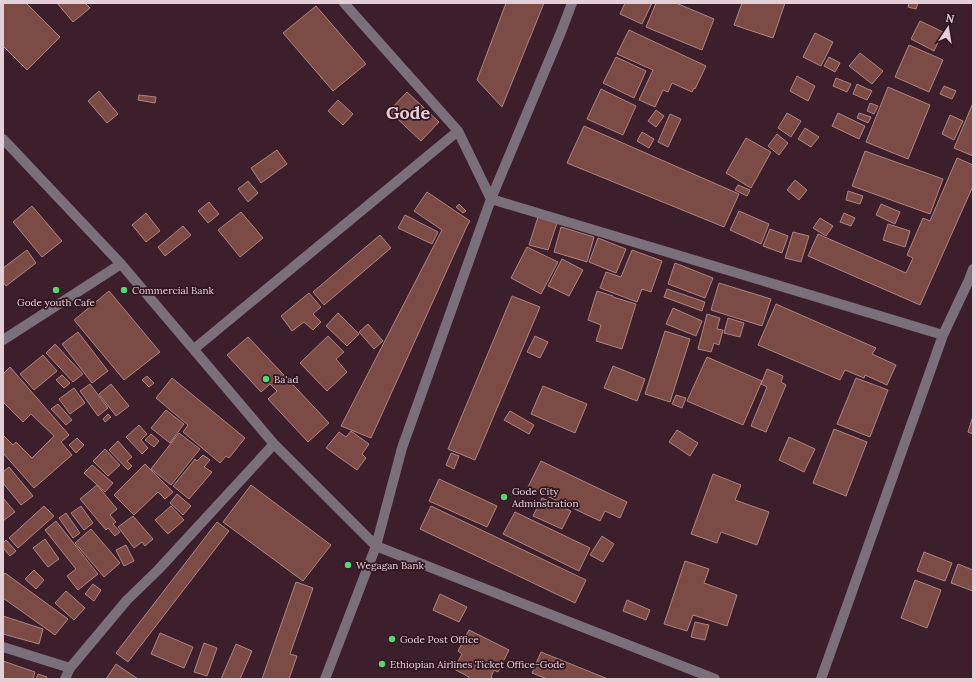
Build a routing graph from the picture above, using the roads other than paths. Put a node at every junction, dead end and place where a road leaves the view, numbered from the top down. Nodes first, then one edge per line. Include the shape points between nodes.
1 (344, 3) edge
2 (572, 3) edge
3 (458, 131) junction
4 (3, 139) edge
5 (491, 199) junction
6 (120, 264) junction
7 (973, 269) edge
8 (971, 280) edge
9 (943, 335) junction
10 (3, 340) edge
11 (194, 349) junction
12 (274, 444) junction
13 (376, 546) junction
14 (3, 646) edge
15 (70, 668) junction
16 (65, 679) edge
17 (325, 679) edge
18 (715, 679) edge
19 (821, 679) edge

1 - 3 street
2 - 5 street
3 - 5 street
3 - 11 street
4 - 6 street
5 - 9 street
5 - 13 street via 402,448
6 - 10 street
6 - 11 street
7 - 8 street
8 - 9 street
9 - 19 street
11 - 12 street
12 - 13 street
12 - 15 street via 127,600
13 - 17 street
13 - 18 street
14 - 15 street
15 - 16 street

